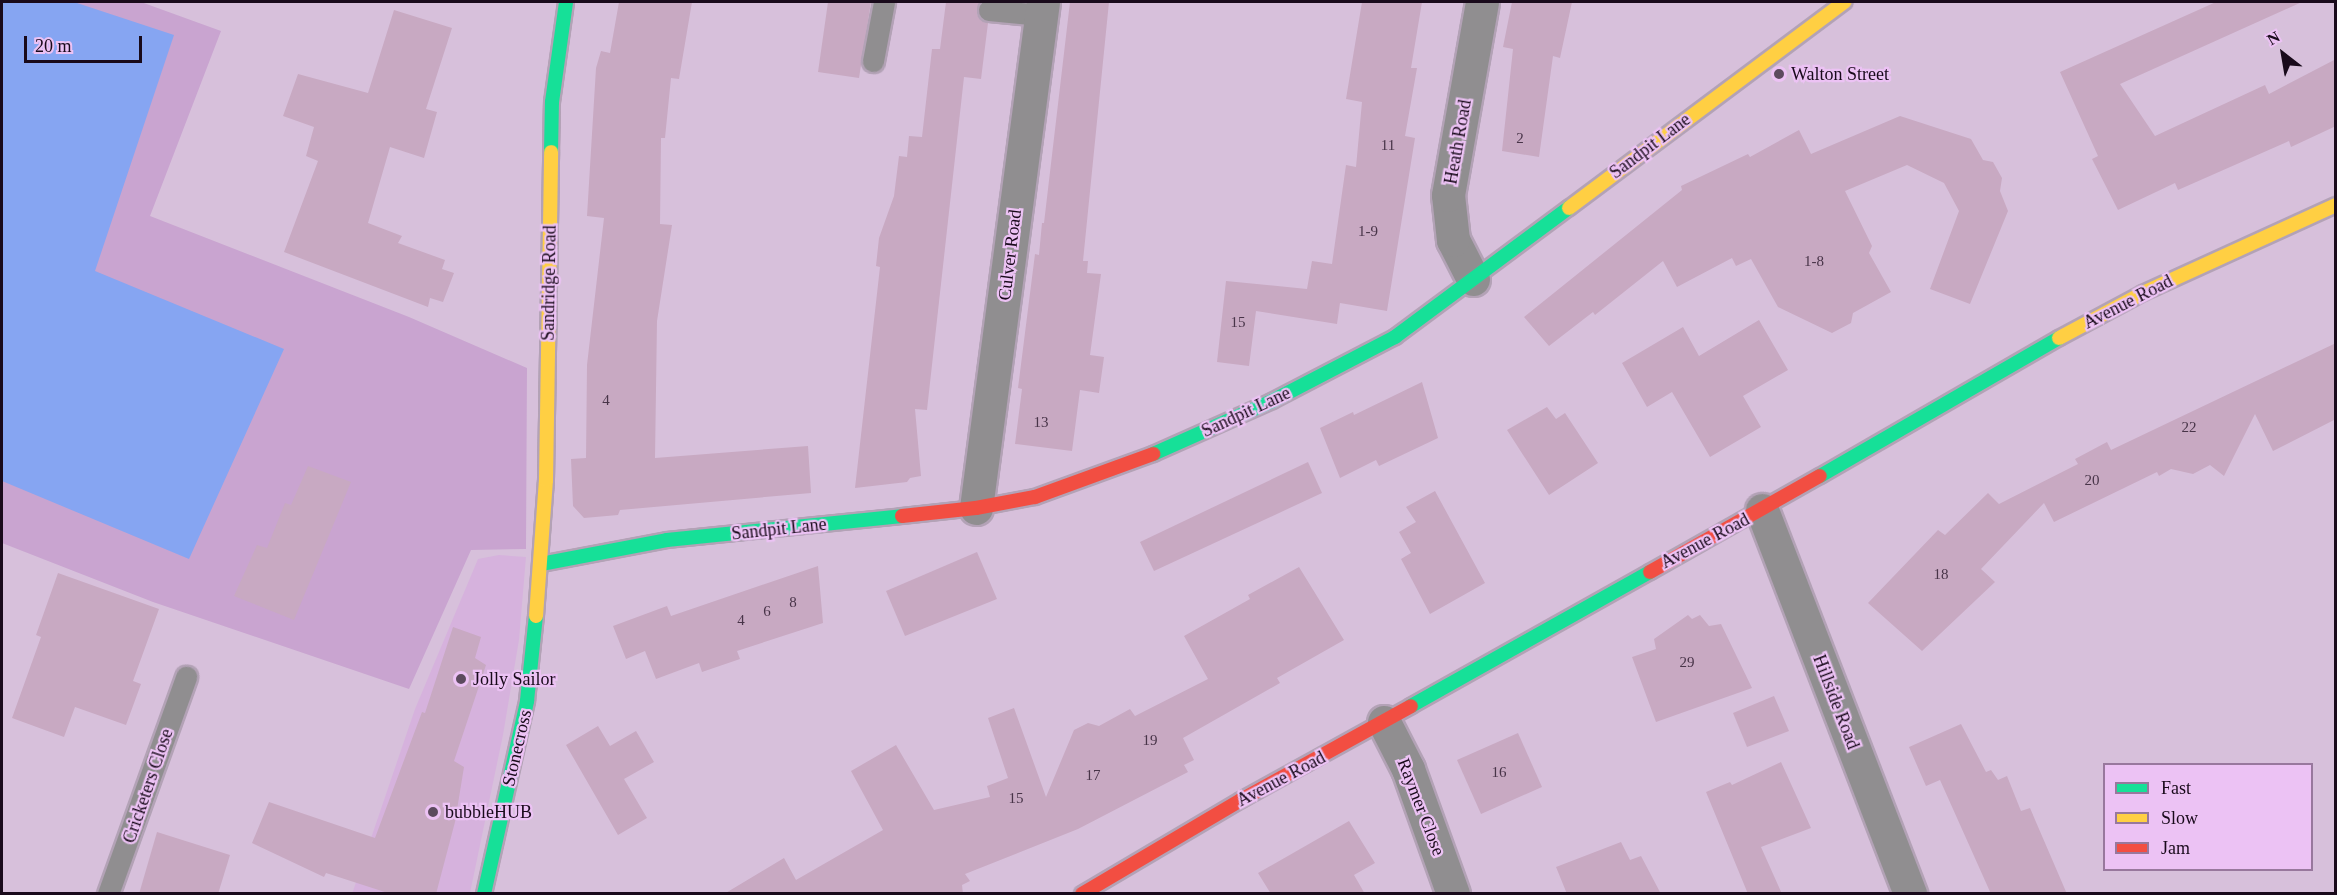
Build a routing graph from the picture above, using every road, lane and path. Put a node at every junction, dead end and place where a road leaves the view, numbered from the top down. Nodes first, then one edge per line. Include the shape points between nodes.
1 (566, 2) edge
2 (884, 2) edge
3 (1482, 2) edge
4 (1844, 2) edge
5 (1042, 8) edge
6 (989, 10) dead end
7 (873, 62) dead end
8 (2336, 206) edge
9 (1473, 279) junction
10 (976, 508) junction
11 (1762, 510) junction
12 (541, 564) junction
13 (186, 677) dead end
14 (1384, 722) junction
15 (108, 894) edge
16 (484, 894) edge
17 (1082, 894) edge
18 (1453, 894) edge
19 (1910, 894) edge

1 - 12 street, Sandridge Road via 552,102
2 - 7 lane
3 - 9 street, Heath Road via 1448,195 1453,240
4 - 9 street, Sandpit Lane
5 - 6 lane
5 - 10 street, Culver Road
8 - 11 street, Avenue Road via 2143,293 2042,347
9 - 10 street, Sandpit Lane via 1395,337 1272,401 1100,475 1035,497
10 - 12 street, Sandpit Lane via 667,540
11 - 14 street, Avenue Road via 1581,608
11 - 19 street, Hillside Road
12 - 16 street, Stonecross via 528,702
13 - 15 lane, Cricketers Close
14 - 17 street, Avenue Road
14 - 18 street, Raymer Close via 1408,769

